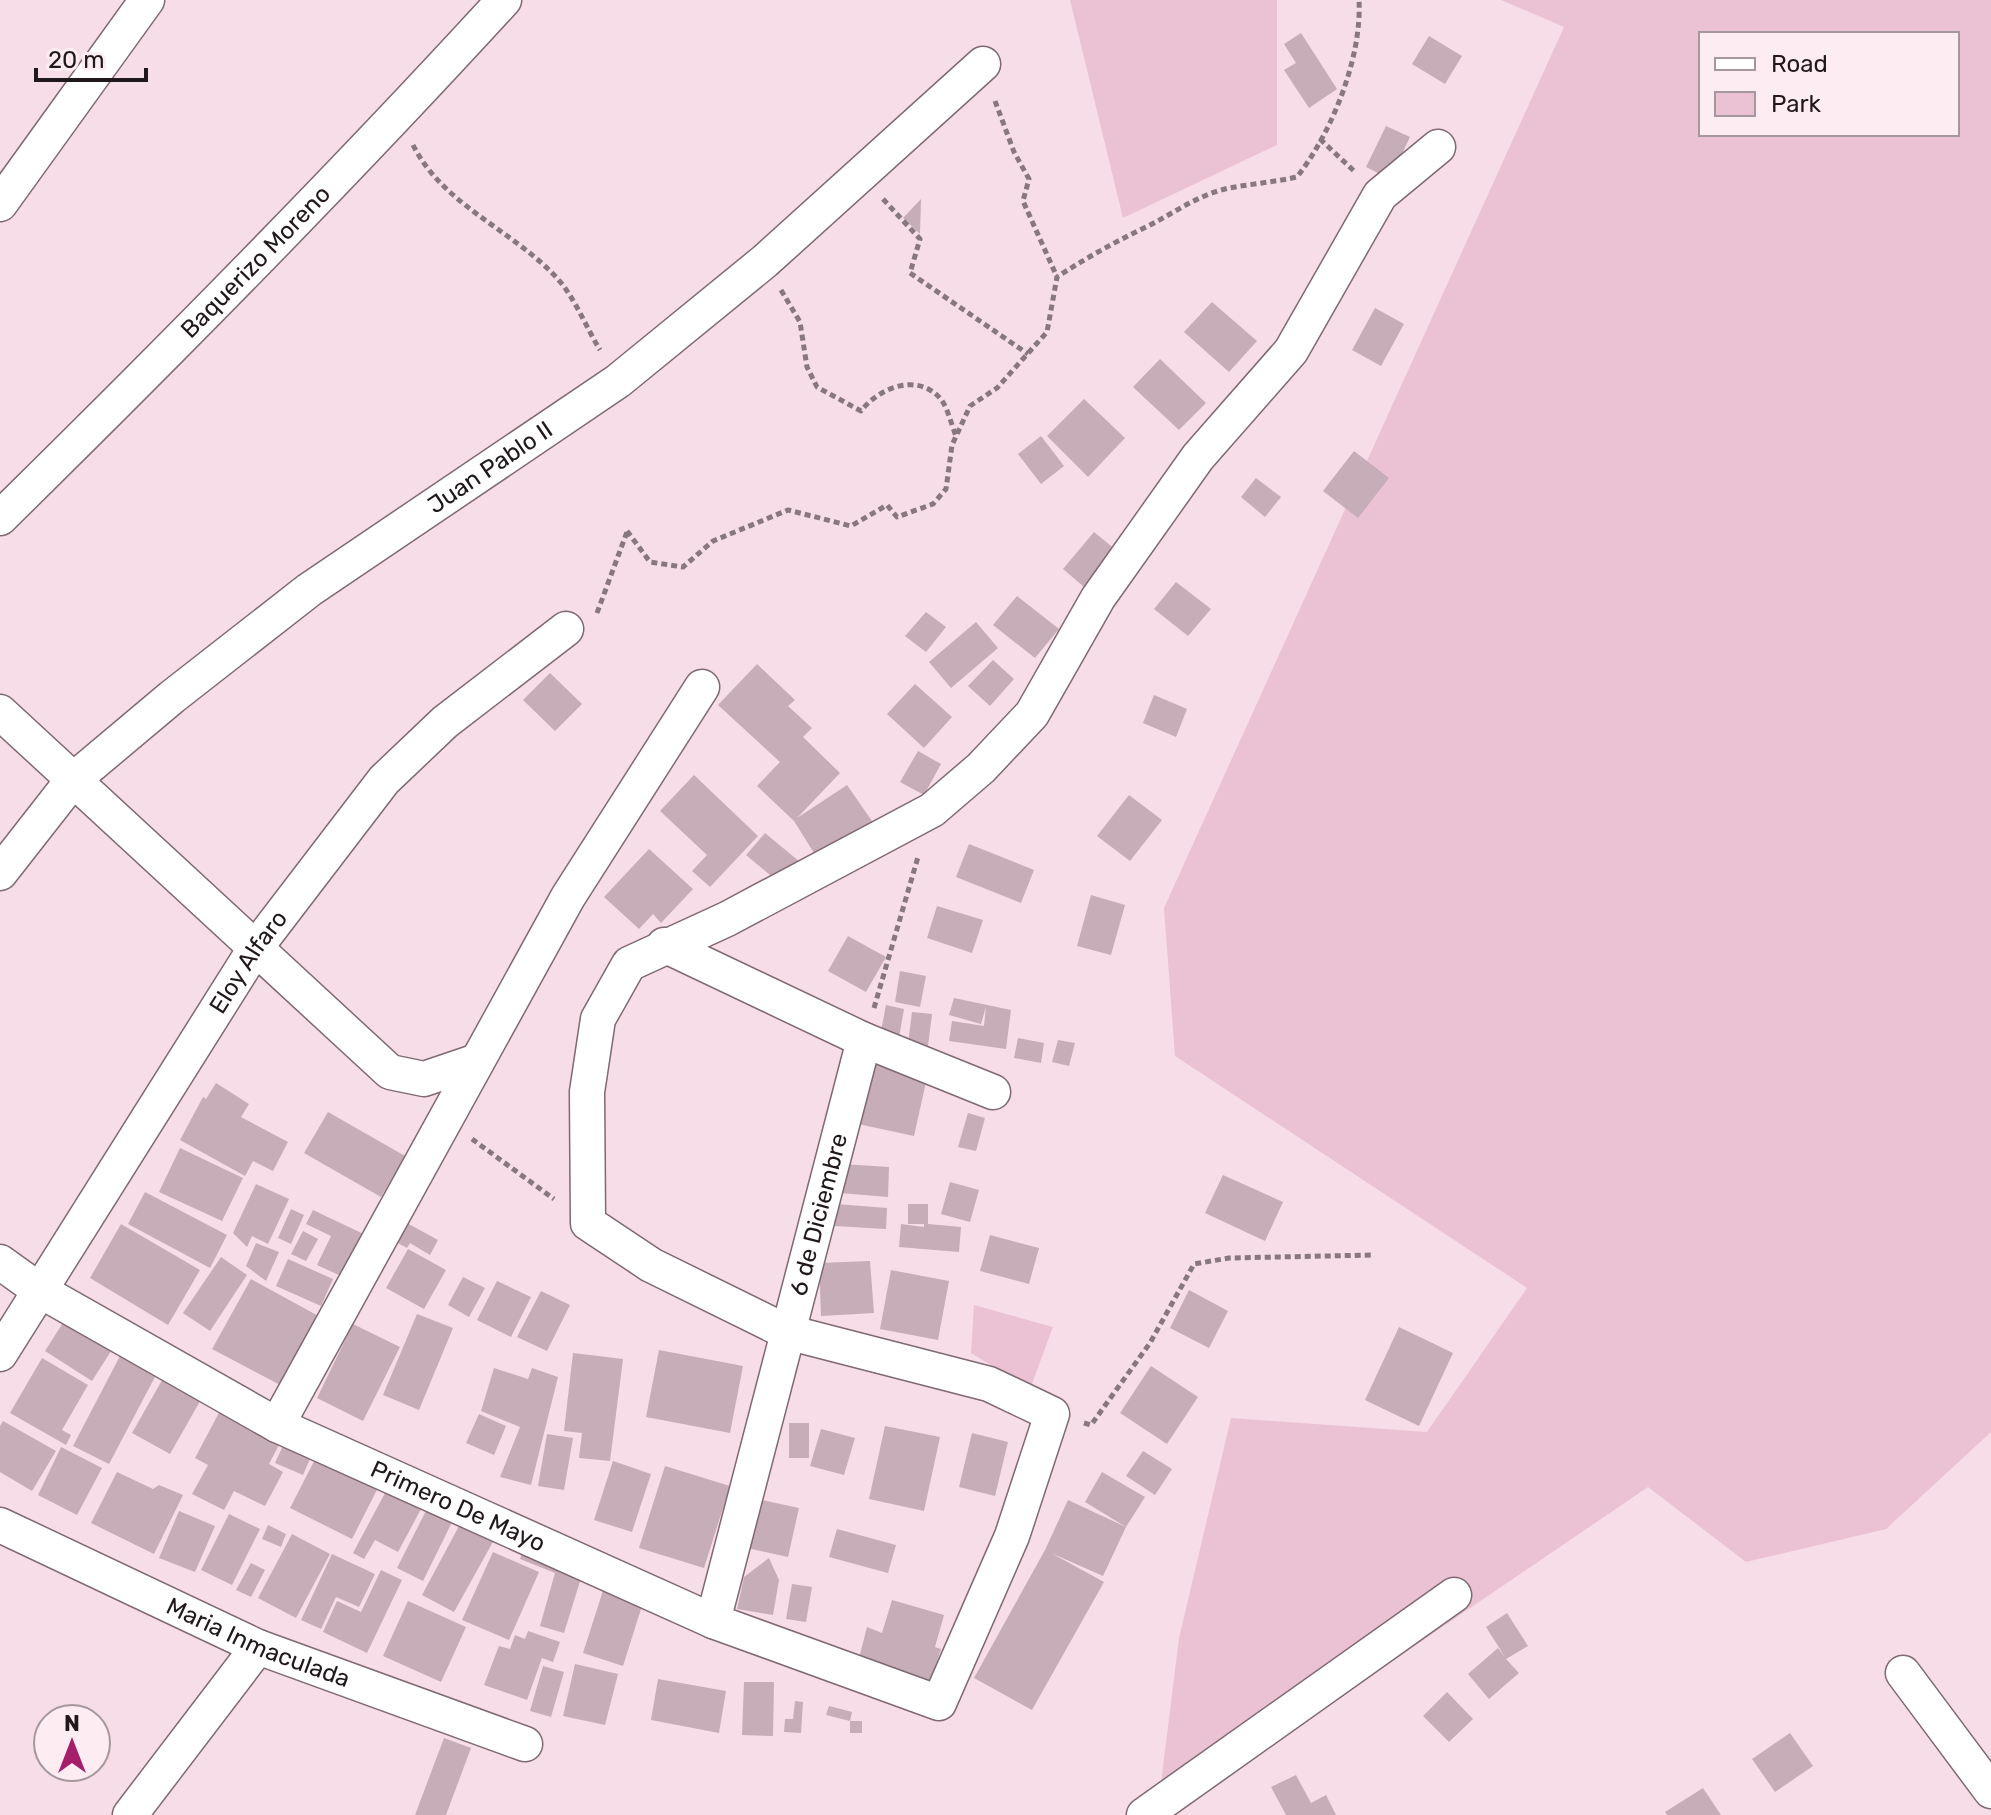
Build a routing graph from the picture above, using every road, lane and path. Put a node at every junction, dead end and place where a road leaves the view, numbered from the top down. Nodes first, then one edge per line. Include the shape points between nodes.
1 (147, 0) edge
2 (504, 0) edge
3 (1359, 0) edge
4 (983, 64) joint
5 (399, 115) junction
6 (1320, 139) junction
7 (1438, 147) dead end
8 (860, 174) junction
9 (1380, 195) junction
10 (0, 204) edge
11 (765, 261) junction
12 (1057, 277) junction
13 (1028, 354) junction
14 (618, 381) junction
15 (956, 437) junction
16 (0, 518) edge
17 (566, 629) joint
18 (702, 687) dead end
19 (0, 712) edge
20 (72, 781) junction
21 (932, 810) junction
22 (0, 873) edge
23 (664, 945) junction
24 (254, 950) junction
25 (864, 1040) junction
26 (477, 1061) junction
27 (993, 1092) dead end
28 (446, 1121) junction
29 (588, 1223) junction
30 (1373, 1255) dead end
31 (0, 1262) edge
32 (39, 1290) junction
33 (787, 1332) junction
34 (0, 1354) edge
35 (1052, 1414) junction
36 (277, 1425) junction
37 (0, 1525) edge
38 (1454, 1595) dead end
39 (713, 1621) junction
40 (258, 1647) junction
41 (1903, 1673) dead end
42 (525, 1744) dead end
43 (1991, 1791) edge
44 (130, 1815) edge
45 (1144, 1815) edge

1 - 10 street
2 - 5 street, Baquerizo Moreno
3 - 6 path via 1353,54
4 - 8 street, Juan Pablo II
4 - 12 path via 1029,179 1023,201
5 - 14 path via 418,154 453,198 482,215 557,278
5 - 16 street, Baquerizo Moreno via 183,339
6 - 9 path
6 - 12 path via 1297,177 1197,199 1112,241
7 - 9 street
8 - 11 street, Juan Pablo II
8 - 13 path via 920,239 910,273
9 - 21 street via 1291,351 1198,457 1098,598 1032,714
11 - 14 street, Juan Pablo II
11 - 15 path via 800,322 807,367 817,387 861,411 898,385 924,386 940,398
12 - 13 path via 1047,332
13 - 15 path via 997,388 970,406
14 - 20 street, Juan Pablo II via 309,590
15 - 17 path via 946,489 933,504 915,512 897,517 887,505 851,526 788,510 713,541 683,567 650,562 627,531 591,624
17 - 24 street, Eloy Alfaro via 445,722 384,780
18 - 26 street via 568,897
19 - 20 street
20 - 22 street, Juan Pablo II
20 - 24 street
21 - 23 street via 727,919
21 - 25 path
23 - 25 street
23 - 29 street via 629,964 598,1019 587,1092
24 - 26 street via 390,1072 424,1079
24 - 32 street, Eloy Alfaro
25 - 27 street
25 - 33 street, 6 de Diciembre
26 - 28 street
28 - 29 path
28 - 36 street
29 - 33 street via 651,1265
30 - 35 path via 1229,1258 1194,1264 1150,1343 1091,1425
31 - 32 street, Primero De Mayo
32 - 34 street, Eloy Alfaro
32 - 36 street, Primero De Mayo
33 - 35 street via 989,1384
33 - 39 street, 6 de Diciembre
35 - 39 street, Primero De Mayo via 1012,1536 939,1703
36 - 39 street, Primero De Mayo
37 - 40 street, Maria Inmaculada
38 - 45 street
40 - 42 street, Maria Inmaculada
40 - 44 street
41 - 43 street

